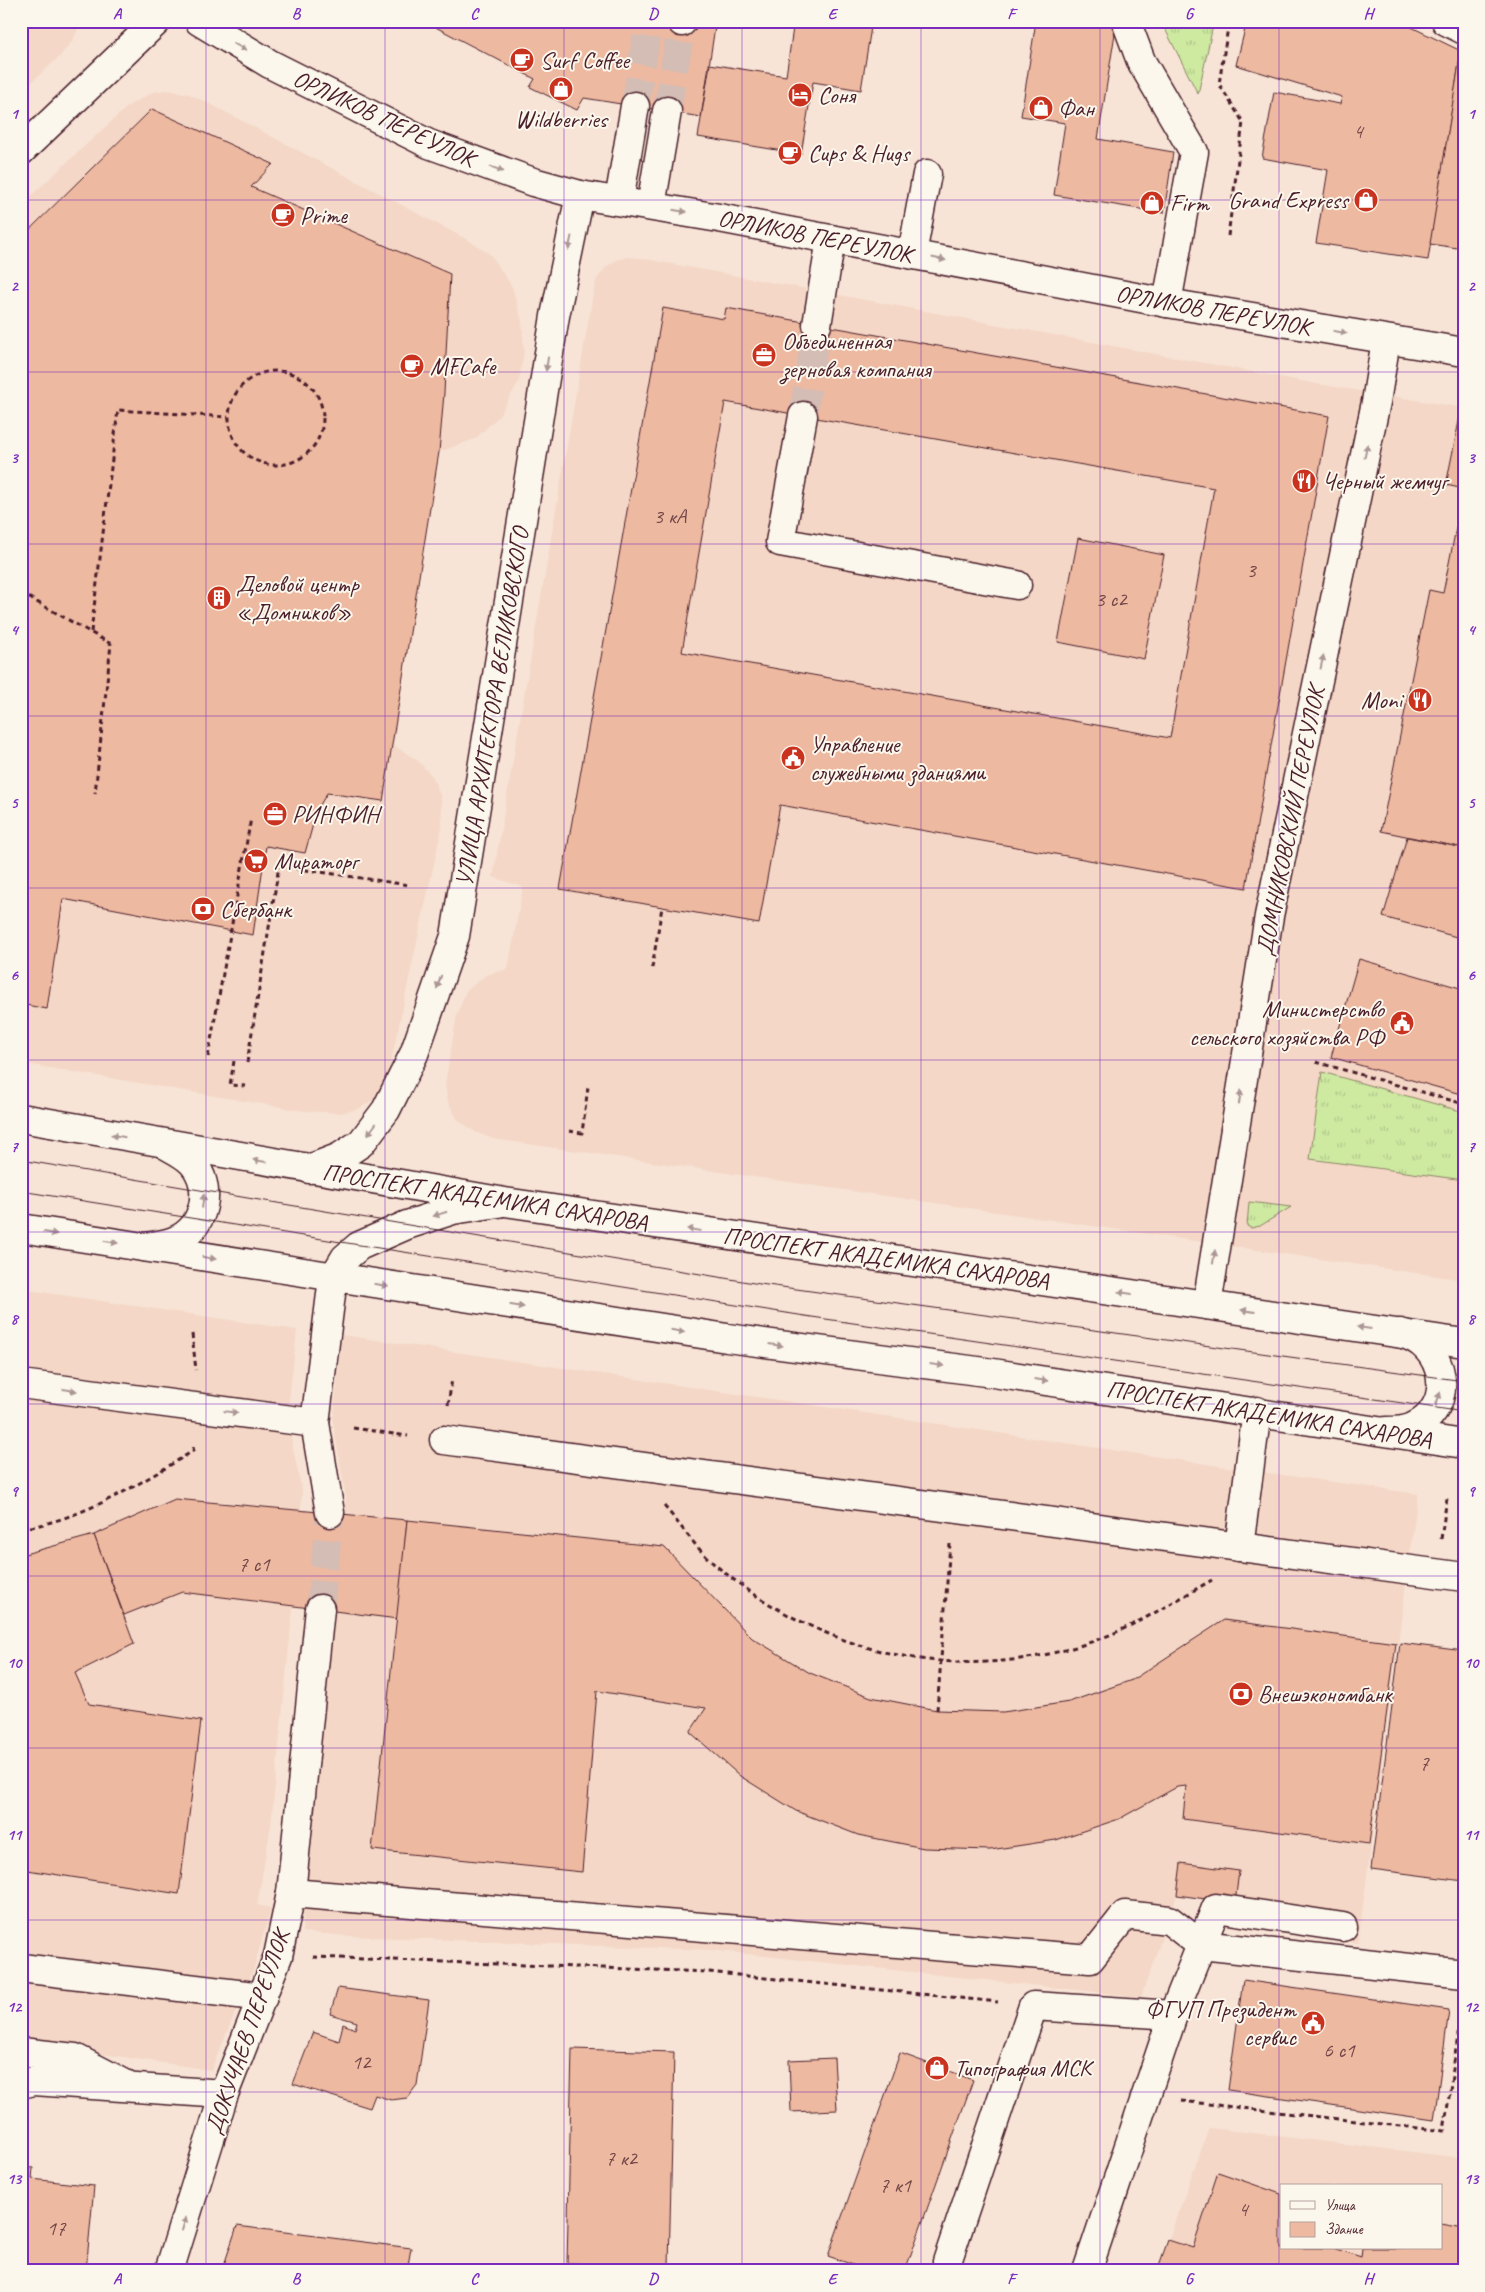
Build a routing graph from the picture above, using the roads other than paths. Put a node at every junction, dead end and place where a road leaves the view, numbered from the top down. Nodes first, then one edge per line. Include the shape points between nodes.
1 (157, 21) edge
2 (199, 21) edge
3 (1126, 21) edge
4 (1446, 21) edge
5 (1464, 30) edge
6 (635, 106) tunnel mouth
7 (667, 111) tunnel mouth
8 (21, 151) edge
9 (927, 174) dead end
10 (580, 195) junction
11 (619, 201) junction
12 (651, 206) junction
13 (831, 239) junction
14 (912, 254) junction
15 (1168, 303) junction
16 (817, 325) tunnel mouth
17 (1386, 340) junction
18 (1464, 352) edge
19 (803, 416) tunnel mouth
20 (1016, 586) dead end
21 (21, 1118) edge
22 (166, 1144) junction
23 (308, 1169) junction
24 (505, 1202) junction
25 (21, 1228) edge
26 (143, 1247) junction
27 (333, 1278) junction
28 (1206, 1305) junction
29 (1396, 1332) junction
30 (1464, 1343) edge
31 (21, 1384) edge
32 (1257, 1411) junction
33 (315, 1423) junction
34 (1386, 1431) junction
35 (444, 1440) road end
36 (1464, 1444) edge
37 (330, 1513) tunnel mouth
38 (1240, 1547) junction
39 (1464, 1577) edge
40 (320, 1609) tunnel mouth
41 (291, 1893) junction
42 (1343, 1927) dead end
43 (1201, 1945) junction
44 (21, 1968) edge
45 (1464, 1974) edge
46 (263, 1997) junction
47 (1173, 2015) junction
48 (21, 2052) edge
49 (21, 2084) edge
50 (133, 2088) junction
51 (224, 2094) junction
52 (947, 2262) dead end
53 (169, 2271) edge
54 (1087, 2271) edge

1 - 8 main road
2 -> 10 main road, ОРЛИКОВ ПЕРЕУЛОК via 270,64 429,144 533,182
3 - 15 main road via 1141,61 1194,152
4 - 5 main road
6 - 11 main road
7 - 12 main road
9 - 14 main road
10 - 11 main road, ОРЛИКОВ ПЕРЕУЛОК
10 -> 23 main road, УЛИЦА АРХИТЕКТОРА ВЕЛИКОВСКОГО via 555,316 455,936 414,1054 386,1110 361,1143 340,1157
11 - 12 main road, ОРЛИКОВ ПЕРЕУЛОК
12 -> 13 main road, ОРЛИКОВ ПЕРЕУЛОК
13 - 14 main road, ОРЛИКОВ ПЕРЕУЛОК
13 - 16 main road
14 -> 15 main road, ОРЛИКОВ ПЕРЕУЛОК
15 -> 17 main road, ОРЛИКОВ ПЕРЕУЛОК
17 - 18 main road, ОРЛИКОВ ПЕРЕУЛОК
28 -> 17 main road, ДОМНИКОВСКИЙ ПЕРЕУЛОК via 1269,916 1376,402
19 - 20 main road via 780,542
22 -> 21 main road, ПРОСПЕКТ АКАДЕМИКА САХАРОВА
23 -> 22 main road, ПРОСПЕКТ АКАДЕМИКА САХАРОВА
26 -> 22 main road via 174,1241 188,1233 204,1206 205,1190 192,1162
23 - 24 main road, ПРОСПЕКТ АКАДЕМИКА САХАРОВА
24 -> 27 main road via 453,1210 383,1235 359,1246 345,1258
28 -> 24 main road, ПРОСПЕКТ АКАДЕМИКА САХАРОВА
25 -> 26 main road, ПРОСПЕКТ АКАДЕМИКА САХАРОВА
26 -> 27 main road, ПРОСПЕКТ АКАДЕМИКА САХАРОВА
27 -> 32 main road, ПРОСПЕКТ АКАДЕМИКА САХАРОВА via 728,1338
27 - 33 main road
29 -> 28 main road, ПРОСПЕКТ АКАДЕМИКА САХАРОВА
29 - 30 main road, ПРОСПЕКТ АКАДЕМИКА САХАРОВА
34 -> 29 main road via 1414,1427 1425,1419 1440,1394 1442,1378 1432,1352 1410,1335
31 -> 33 main road
32 - 34 main road, ПРОСПЕКТ АКАДЕМИКА САХАРОВА
32 - 38 main road
33 - 37 main road
34 - 36 main road, ПРОСПЕКТ АКАДЕМИКА САХАРОВА
35 - 38 main road
38 - 39 main road
40 - 41 main road, ДОКУЧАЕВ ПЕРЕУЛОК
41 - 43 main road via 1090,1958 1125,1915 1169,1920
41 - 46 main road, ДОКУЧАЕВ ПЕРЕУЛОК via 278,1956
42 - 43 main road via 1216,1908
43 - 45 main road
43 - 47 main road
44 - 46 main road
46 - 51 main road, ДОКУЧАЕВ ПЕРЕУЛОК
47 - 52 main road via 1033,2006
47 - 54 main road
48 - 50 main road via 75,2058
49 - 50 main road via 34,2081
50 - 51 main road
53 -> 51 main road, ДОКУЧАЕВ ПЕРЕУЛОК

